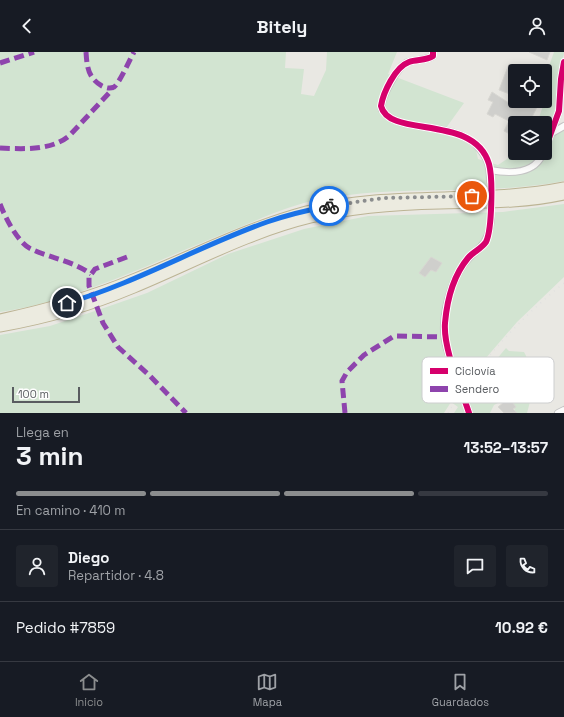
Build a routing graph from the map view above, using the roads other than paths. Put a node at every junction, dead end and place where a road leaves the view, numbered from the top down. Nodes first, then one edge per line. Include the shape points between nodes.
1 (433, 53) edge
2 (564, 62) edge
3 (564, 126) edge
4 (552, 133) joint
5 (539, 160) edge
6 (490, 170) junction
7 (490, 181) tunnel mouth
8 (564, 187) edge
9 (564, 196) edge
10 (491, 220) tunnel mouth
11 (0, 319) edge
12 (0, 327) edge
13 (450, 357) edge
14 (466, 403) edge
15 (564, 410) edge
16 (469, 413) edge
17 (558, 413) edge

1 - 6 street via 428,59 409,62 400,67 382,99 382,110 390,117 406,124 461,134 480,149 488,161
2 - 4 street via 559,111
3 - 4 street
5 - 6 street via 536,165 527,169
6 - 7 street
8 - 11 highway via 518,194 369,199 308,210 268,222 92,295
9 - 12 highway via 519,202 371,207 310,218 226,247 108,298 47,317
10 - 13 street via 490,232 485,243 459,270 448,301 445,341
14 - 16 street
15 - 17 street

